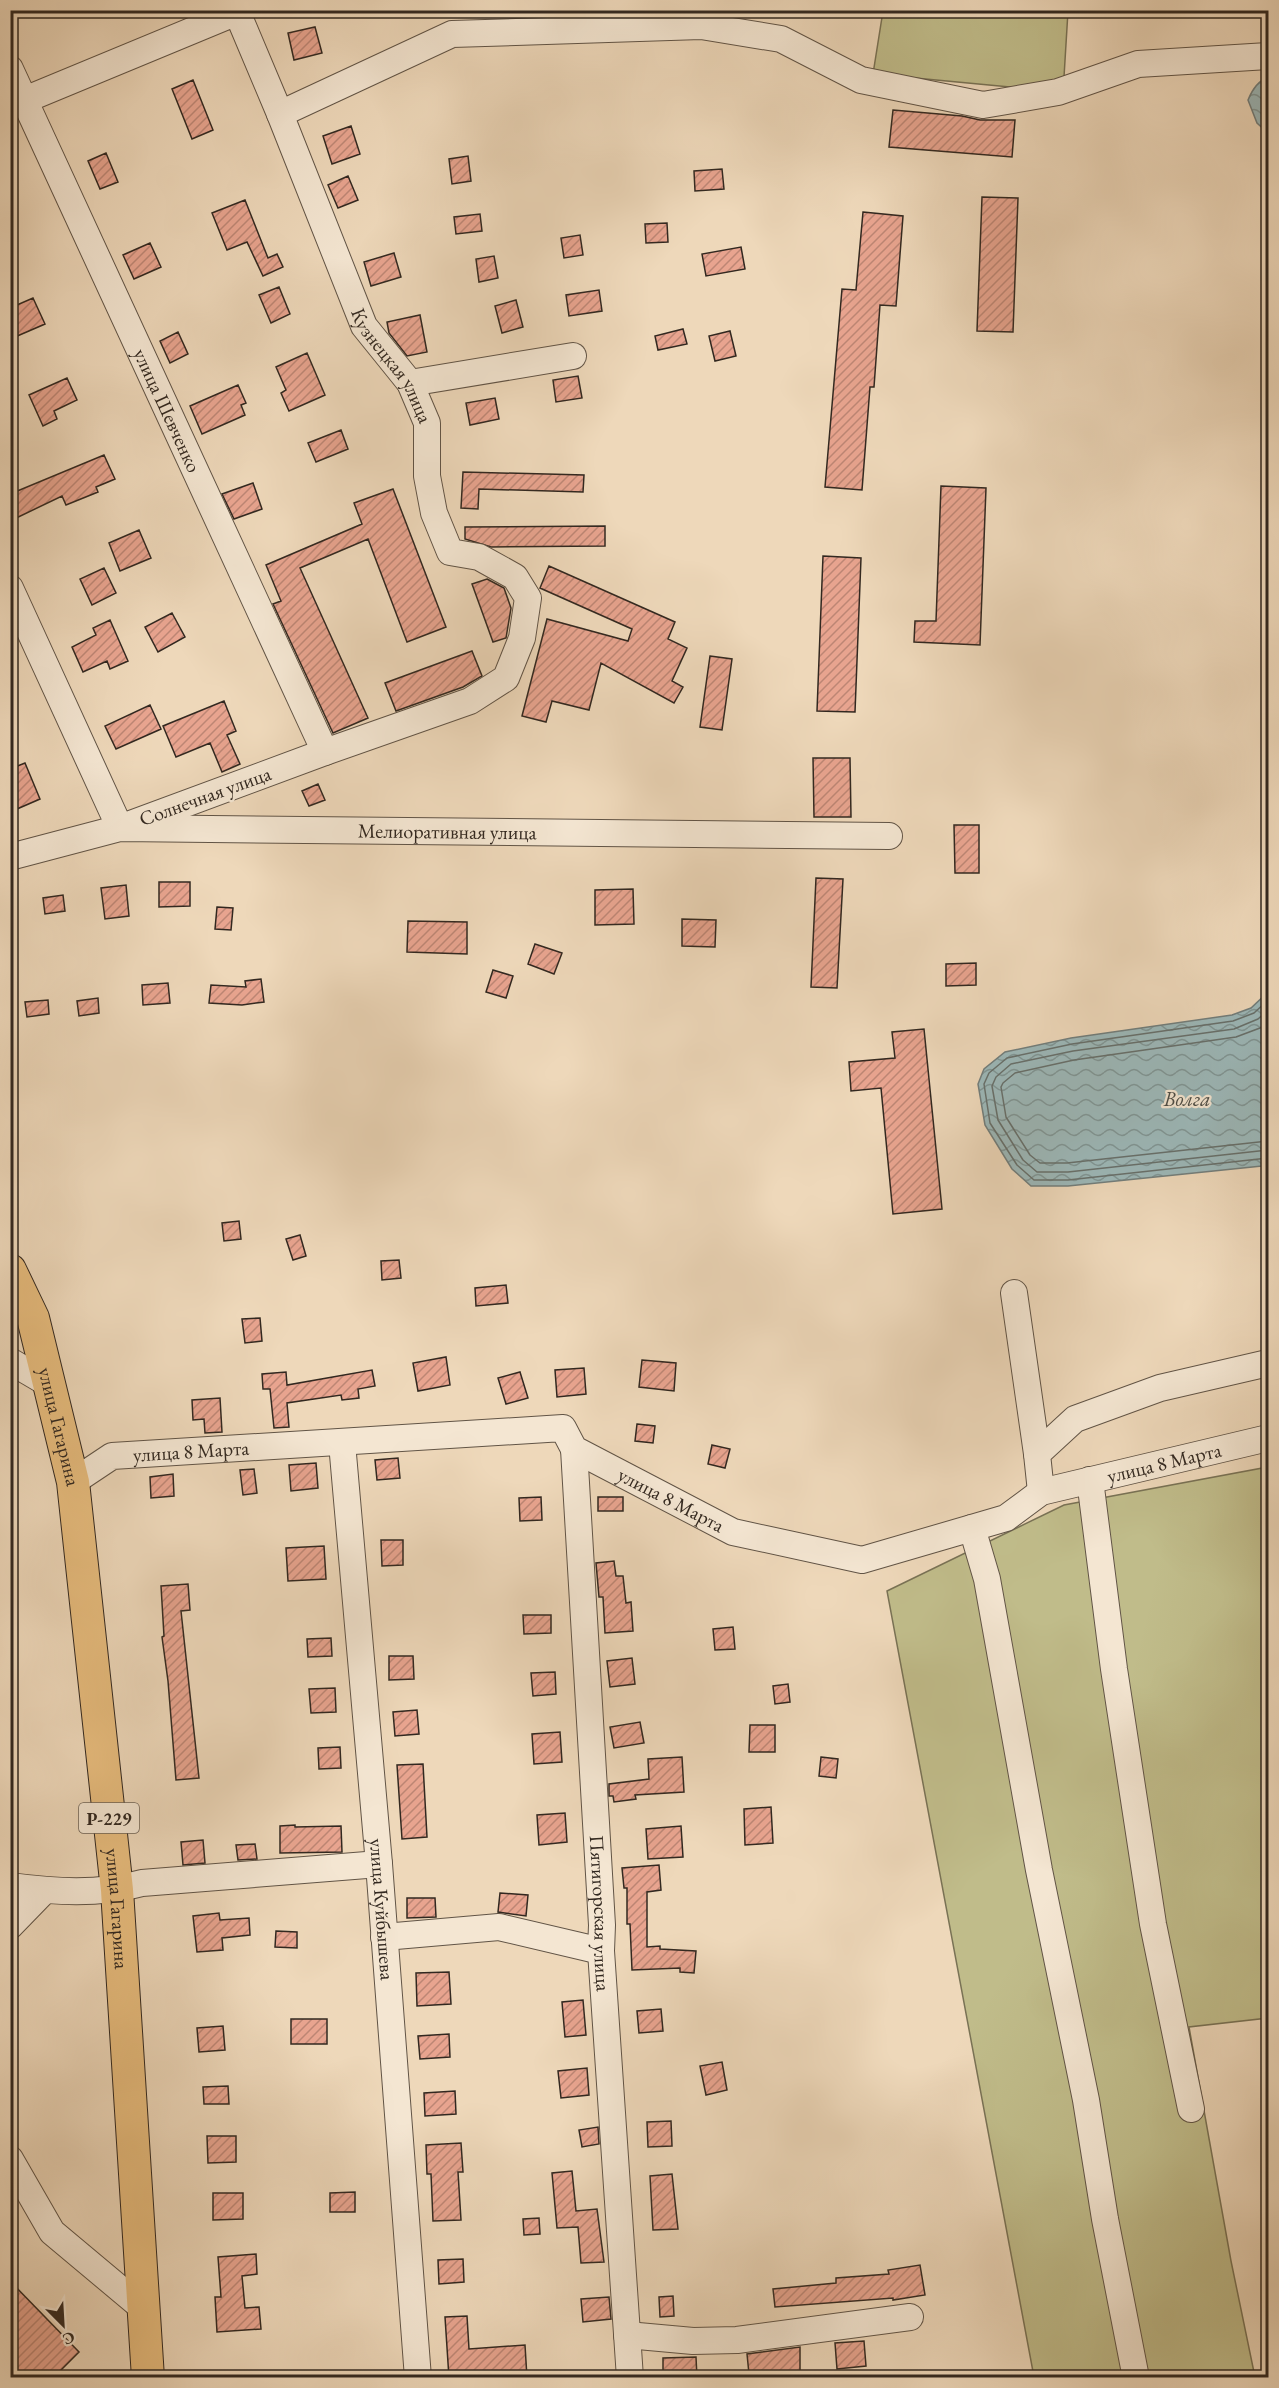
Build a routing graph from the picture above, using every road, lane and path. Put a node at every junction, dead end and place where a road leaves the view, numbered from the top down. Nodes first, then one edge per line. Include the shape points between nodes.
1 (237, 12) edge
2 (1269, 56) edge
3 (10, 69) edge
4 (17, 103) edge
5 (280, 114) junction
6 (573, 356) dead end
7 (410, 383) junction
8 (10, 588) edge
9 (470, 701) joint
10 (325, 752) junction
11 (120, 828) junction
12 (888, 836) dead end
13 (10, 857) edge
14 (10, 1270) edge
15 (1014, 1293) dead end
16 (10, 1361) edge
17 (1269, 1363) edge
18 (49, 1384) junction
19 (1269, 1438) edge
20 (342, 1443) junction
21 (574, 1449) junction
22 (1037, 1454) junction
23 (1090, 1480) junction
24 (73, 1482) junction
25 (1041, 1492) junction
26 (972, 1528) junction
27 (379, 1864) junction
28 (10, 1886) edge
29 (117, 1890) junction
30 (44, 1891) junction
31 (10, 1926) edge
32 (384, 1937) junction
33 (601, 1951) junction
34 (1191, 2109) dead end
35 (10, 2159) edge
36 (144, 2309) junction
37 (910, 2317) dead end
38 (627, 2335) junction
39 (148, 2378) edge
40 (418, 2378) edge
41 (630, 2378) edge
42 (1136, 2378) edge

1 - 4 street
1 - 5 street, Кузнецкая улица
2 - 5 street via 1137,64 1058,92 983,105 861,80 782,39 701,26 452,34
3 - 4 street, улица Шевченко
4 - 10 street, улица Шевченко
5 - 7 street, Кузнецкая улица via 364,326
6 - 7 street
7 - 9 street, Кузнецкая улица via 427,423 427,476 434,513 450,552 479,557 515,577 528,598 522,638 506,678
8 - 11 street, Солнечная улица
9 - 10 street, Солнечная улица
10 - 11 street, Солнечная улица
11 - 12 street, Мелиоративная улица
11 - 13 street, Мелиоративная улица
14 - 18 main road, улица Гагарина / Р-229 via 33,1318
15 - 22 street
16 - 18 street
17 - 22 street via 1160,1388 1075,1419
18 - 24 main road, улица Гагарина / Р-229
19 - 23 street, улица 8 Марта
20 - 21 street, улица 8 Марта via 563,1428
20 - 24 street, улица 8 Марта via 112,1456
20 - 27 street, улица Куйбышева
21 - 26 street, улица 8 Марта via 733,1532 862,1560
21 - 33 street, Пятигорская улица
22 - 25 street
23 - 25 street, улица 8 Марта
23 - 34 street via 1153,1924
24 - 29 main road, улица Гагарина / Р-229
25 - 26 street, улица 8 Марта via 1006,1518
26 - 42 street via 987,1579
27 - 29 street via 142,1883
27 - 32 street, улица Куйбышева
28 - 30 street
29 - 30 street
29 - 36 main road, улица Гагарина / Р-229
30 - 31 street
32 - 33 street via 499,1927
32 - 40 street, улица Куйбышева
33 - 38 street, Пятигорская улица
35 - 36 street via 52,2232
36 - 39 main road, улица Гагарина / Р-229
37 - 38 street via 718,2341
38 - 41 street, Пятигорская улица

